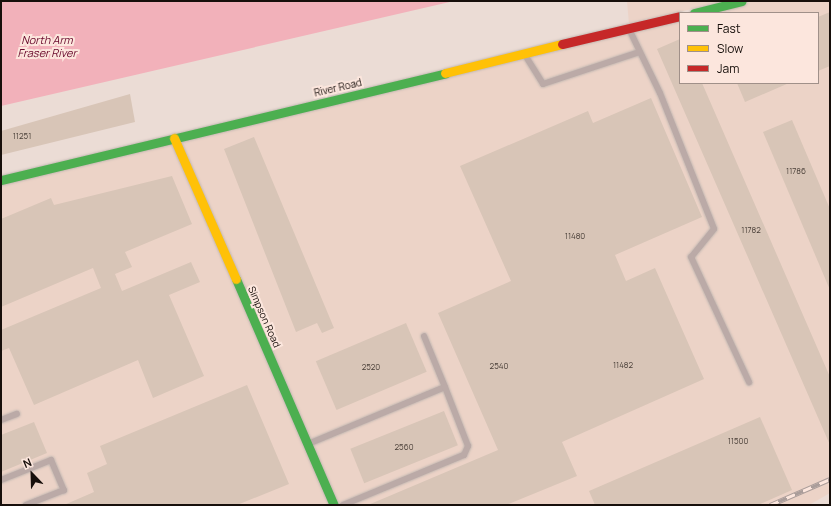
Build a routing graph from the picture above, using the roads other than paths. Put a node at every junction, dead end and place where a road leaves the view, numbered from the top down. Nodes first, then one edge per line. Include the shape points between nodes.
1 (742, 1) edge
2 (698, 12) edge
3 (679, 16) edge
4 (629, 29) junction
5 (640, 52) junction
6 (525, 55) junction
7 (174, 138) junction
8 (1, 180) edge
9 (424, 336) dead end
10 (749, 382) dead end
11 (445, 387) junction
12 (17, 414) dead end
13 (1, 420) edge
14 (308, 444) junction
15 (1, 480) edge
16 (26, 505) edge
17 (334, 505) edge
18 (343, 505) edge

1 - 2 street
3 - 4 street, River Road
4 - 5 lane
4 - 6 street, River Road
5 - 6 lane via 544,84
5 - 10 lane via 714,229 691,257
6 - 7 street, River Road
7 - 8 street, River Road
7 - 14 street, Simpson Road
9 - 11 lane
11 - 14 lane
11 - 18 lane via 468,446 464,455
12 - 13 lane
14 - 17 street, Simpson Road
15 - 16 lane via 51,460 64,490

